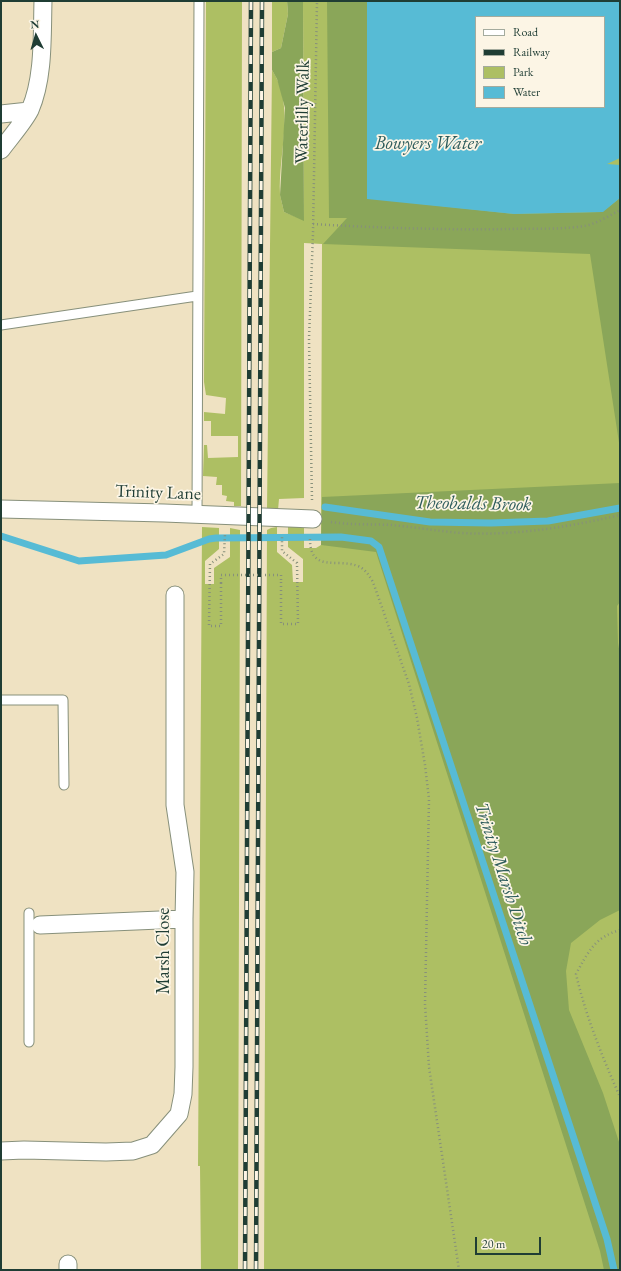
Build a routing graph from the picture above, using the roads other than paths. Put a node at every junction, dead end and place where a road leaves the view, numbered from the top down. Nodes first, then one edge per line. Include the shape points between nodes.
1 (43, 1) edge
2 (199, 1) edge
3 (29, 111) junction
4 (1, 114) edge
5 (1, 150) edge
6 (197, 296) junction
7 (1, 325) edge
8 (1, 509) edge
9 (197, 515) junction
10 (313, 519) road end
11 (175, 595) dead end
12 (1, 700) edge
13 (64, 785) dead end
14 (184, 919) junction
15 (33, 921) joint
16 (29, 1042) dead end
17 (1, 1151) edge

1 - 3 street via 38,85
2 - 6 lane
3 - 4 street
3 - 5 street
6 - 7 lane
6 - 9 lane
8 - 9 street, Trinity Lane
9 - 10 street, Trinity Lane
11 - 14 street, Marsh Close via 175,805 185,872
12 - 13 lane via 63,700
14 - 15 street
14 - 17 street, Marsh Close via 183,1094 179,1114 167,1130 152,1145 133,1151
15 - 16 lane

